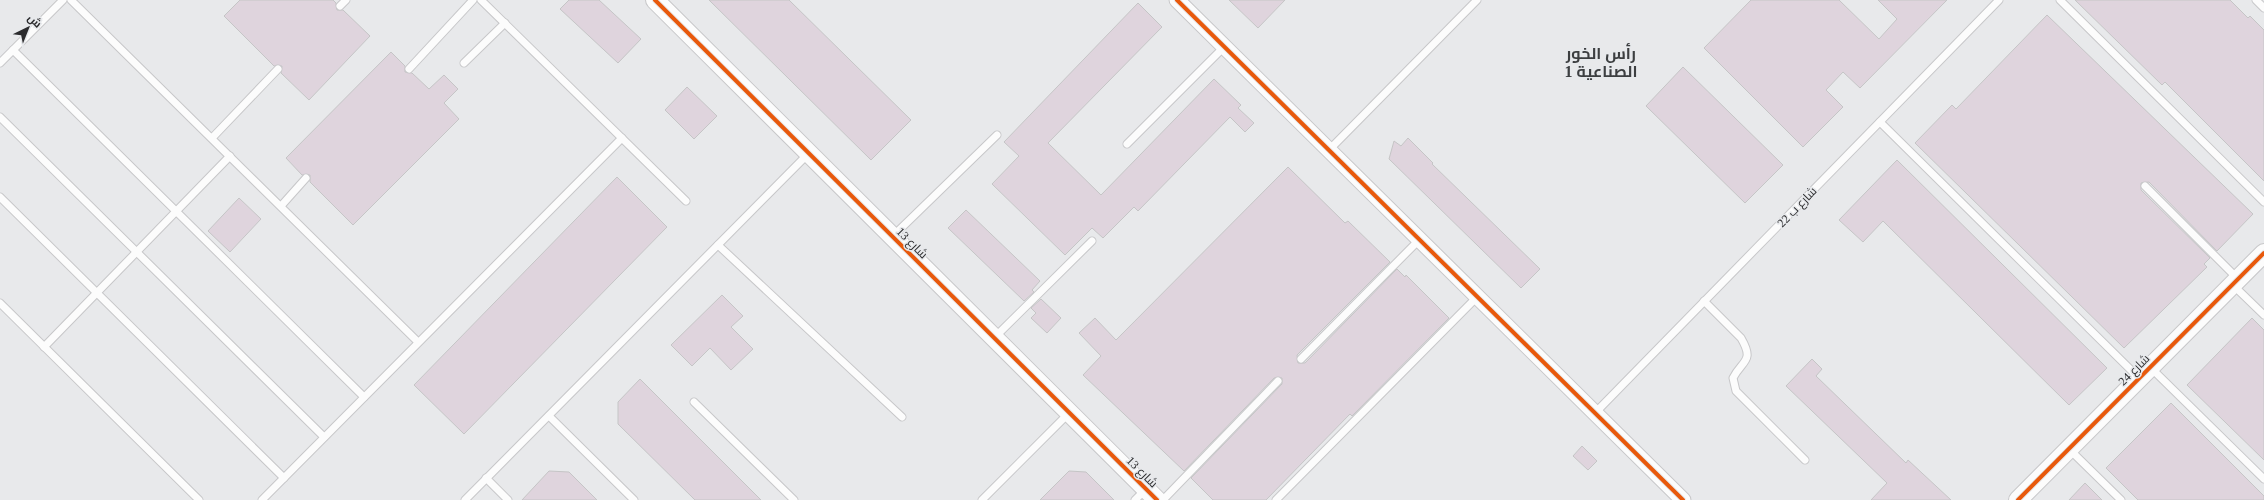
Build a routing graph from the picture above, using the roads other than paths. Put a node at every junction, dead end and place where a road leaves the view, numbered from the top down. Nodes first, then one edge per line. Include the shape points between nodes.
1 (63, 0) edge
2 (71, 0) edge
3 (346, 0) edge
4 (473, 0) edge
5 (481, 0) edge
6 (654, 0) edge
7 (1177, 0) edge
8 (1478, 0) edge
9 (1999, 0) edge
10 (2060, 0) edge
11 (2256, 0) edge
12 (340, 6) dead end
13 (2264, 8) edge
14 (505, 23) junction
15 (1224, 47) junction
16 (13, 50) junction
17 (0, 63) edge
18 (464, 63) dead end
19 (278, 69) dead end
20 (409, 69) dead end
21 (0, 117) edge
22 (1880, 122) junction
23 (997, 135) dead end
24 (212, 138) junction
25 (622, 138) junction
26 (1127, 144) dead end
27 (1329, 150) junction
28 (808, 154) junction
29 (230, 156) junction
30 (306, 178) dead end
31 (2145, 186) dead end
32 (0, 197) edge
33 (686, 201) dead end
34 (2264, 202) edge
35 (281, 206) junction
36 (176, 211) junction
37 (892, 237) junction
38 (1419, 240) junction
39 (1092, 241) dead end
40 (718, 245) junction
41 (137, 252) junction
42 (2264, 253) edge
43 (2235, 282) junction
44 (96, 293) junction
45 (1478, 298) junction
46 (1704, 301) junction
47 (0, 304) edge
48 (2264, 315) edge
49 (994, 338) junction
50 (418, 342) junction
51 (44, 347) junction
52 (1301, 360) dead end
53 (2145, 373) junction
54 (1278, 381) dead end
55 (364, 397) junction
56 (694, 402) dead end
57 (1069, 413) junction
58 (1594, 413) junction
59 (549, 416) junction
60 (902, 417) dead end
61 (324, 437) junction
62 (2069, 449) junction
63 (1805, 460) dead end
64 (284, 478) junction
65 (486, 478) junction
66 (2264, 479) edge
67 (1146, 496) edge
68 (199, 500) edge
69 (262, 500) edge
70 (465, 500) edge
71 (508, 500) edge
72 (634, 500) edge
73 (794, 500) edge
74 (982, 500) edge
75 (1163, 500) edge
76 (1276, 500) edge
77 (1682, 500) edge
78 (2018, 500) edge
79 (2121, 500) edge

1 - 16 lane
2 - 24 lane
3 - 12 lane
4 - 20 lane
5 - 14 lane
6 - 28 street, شارع 13
7 - 15 street
8 - 27 lane
9 - 22 lane, شارع ب 22
10 - 34 lane
11 - 13 lane
14 - 18 lane
14 - 25 lane
15 - 26 lane
15 - 27 street
16 - 17 lane
16 - 36 lane
19 - 24 lane
21 - 41 lane
22 - 46 lane, شارع ب 22
22 - 53 lane
23 - 37 lane
24 - 29 lane
25 - 33 lane
25 - 50 lane
27 - 38 street
28 - 37 street, شارع 13
28 - 40 lane
29 - 35 lane
29 - 36 lane
30 - 35 lane
31 - 43 lane
32 - 44 lane
35 - 50 lane
36 - 41 lane
36 - 55 lane
37 - 49 street, شارع 13
38 - 45 street
38 - 52 lane
39 - 49 lane
40 - 59 lane
40 - 60 lane
41 - 44 lane
41 - 61 lane
42 - 43 street, شارع 24
43 - 48 lane
43 - 53 street, شارع 24
44 - 51 lane
44 - 64 lane
45 - 58 street
45 - 76 lane
46 - 58 lane, شارع ب 22
46 - 63 lane via 1745,344 1746,363 1733,378 1736,391
47 - 51 lane
49 - 57 street, شارع 13
50 - 55 lane
51 - 68 lane
53 - 62 street, شارع 24
53 - 66 lane
54 - 75 lane
55 - 61 lane
56 - 73 lane
57 - 67 street, شارع 13
57 - 74 lane
58 - 77 street
59 - 65 lane
59 - 72 lane
61 - 64 lane
62 - 78 street, شارع 24
62 - 79 lane
64 - 69 lane
65 - 70 lane
65 - 71 lane

